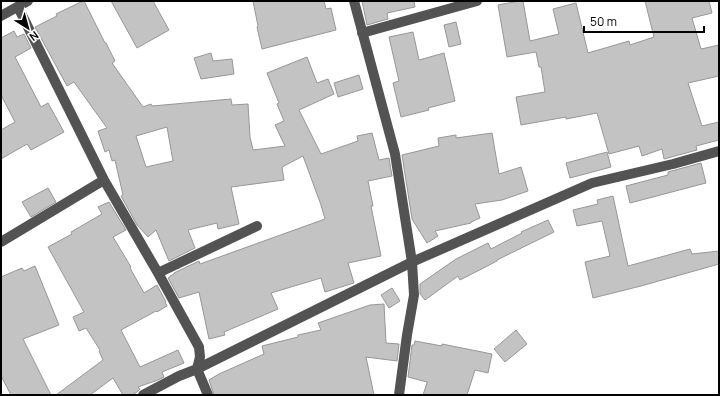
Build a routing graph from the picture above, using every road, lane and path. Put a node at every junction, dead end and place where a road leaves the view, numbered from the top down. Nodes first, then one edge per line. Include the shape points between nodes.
1 (28, 1) edge
2 (354, 1) edge
3 (477, 1) edge
4 (18, 7) junction
5 (1, 16) edge
6 (362, 33) junction
7 (719, 151) edge
8 (104, 180) junction
9 (257, 226) dead end
10 (1, 242) edge
11 (412, 262) junction
12 (158, 273) junction
13 (197, 369) junction
14 (143, 395) edge
15 (208, 395) edge
16 (399, 395) edge

1 - 4 street
2 - 6 street
3 - 6 street
4 - 5 street
4 - 8 street
6 - 11 street via 395,154
7 - 11 street via 592,183
8 - 10 street
8 - 12 street
9 - 12 street
11 - 13 street
11 - 16 street via 414,295
12 - 13 street via 199,347
13 - 14 street
13 - 15 street

